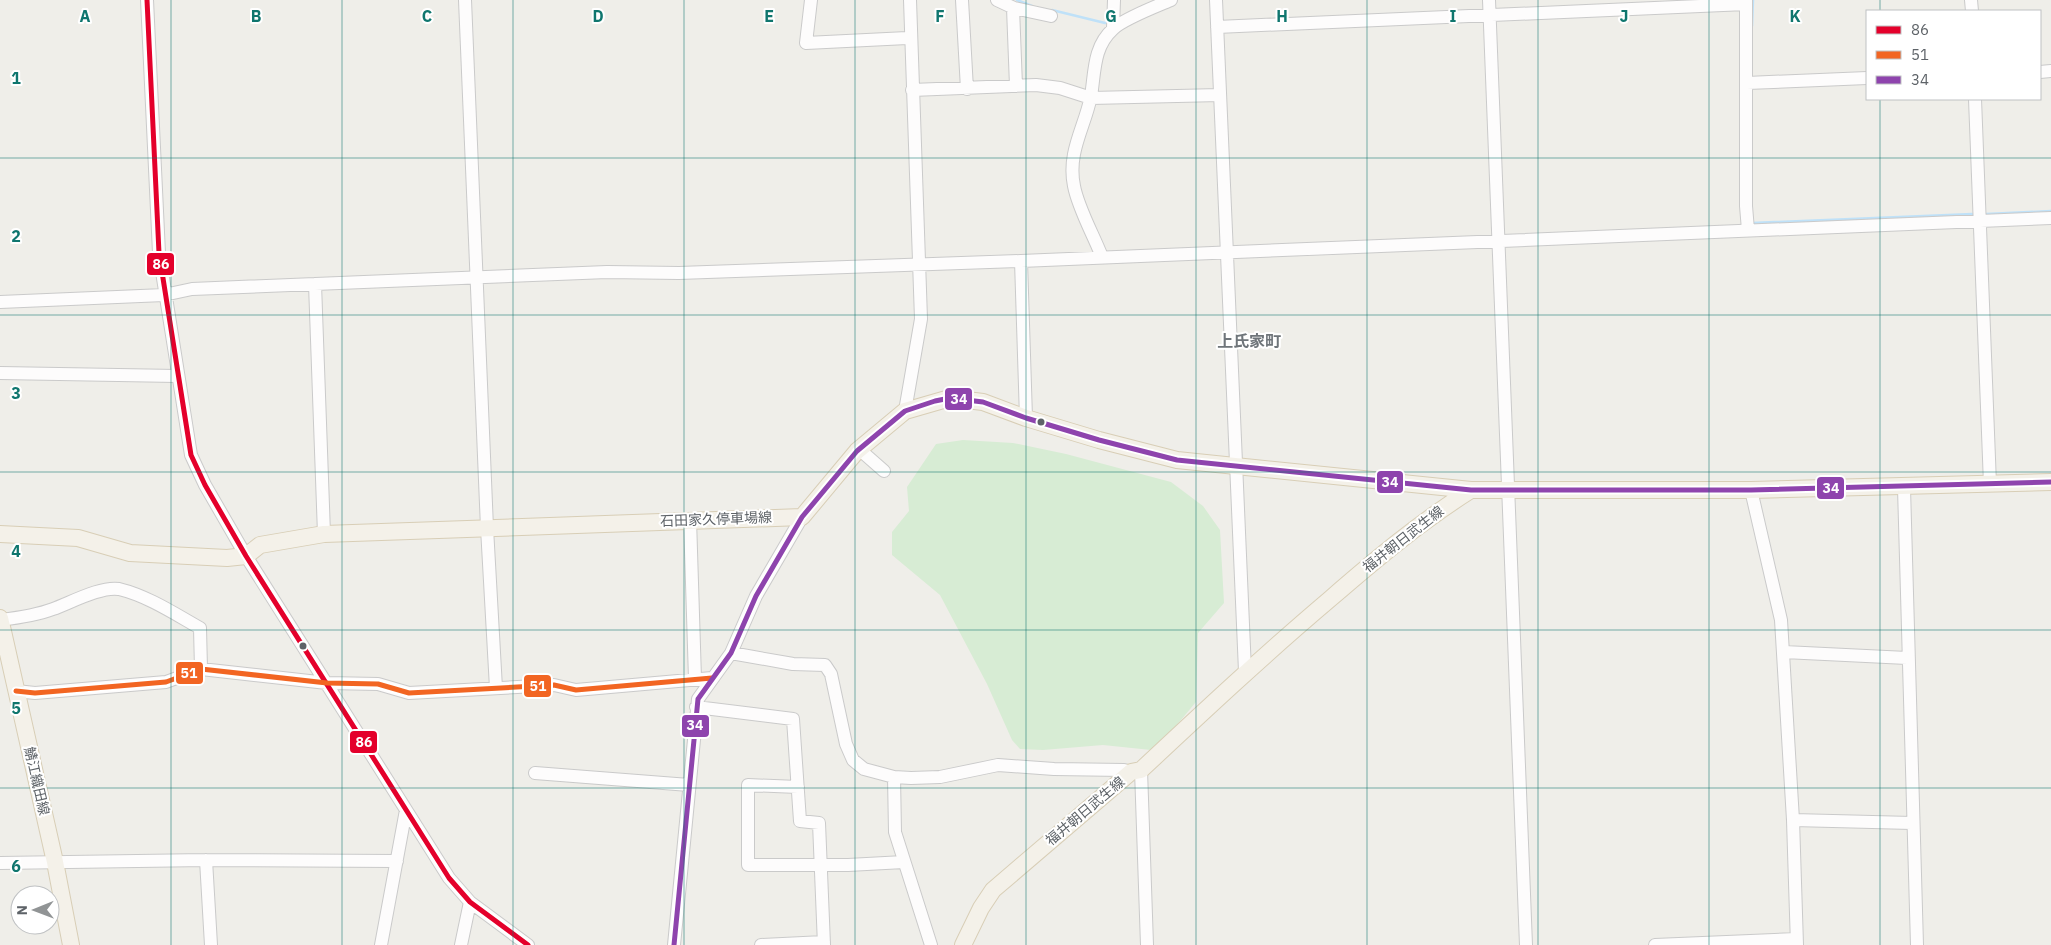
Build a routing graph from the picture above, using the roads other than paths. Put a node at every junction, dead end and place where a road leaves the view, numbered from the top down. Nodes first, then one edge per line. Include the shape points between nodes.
1 (147, 0) edge
2 (465, 0) edge
3 (810, 0) edge
4 (910, 0) edge
5 (962, 0) edge
6 (997, 0) edge
7 (1114, 0) edge
8 (1171, 0) edge
9 (1216, 0) edge
10 (1489, 0) edge
11 (1746, 2) edge
12 (1013, 8) junction
13 (1050, 16) dead end
14 (1489, 16) junction
15 (1113, 23) junction
16 (1217, 27) junction
17 (906, 38) dead end
18 (1866, 78) edge
19 (1747, 83) junction
20 (1016, 86) junction
21 (967, 89) junction
22 (912, 90) junction
23 (1220, 95) junction
24 (1091, 98) junction
25 (1975, 100) edge
26 (2051, 218) edge
27 (1980, 221) junction
28 (1748, 230) junction
29 (1497, 241) junction
30 (1227, 253) junction
31 (1102, 257) junction
32 (1021, 261) junction
33 (919, 264) junction
34 (477, 278) junction
35 (315, 284) junction
36 (164, 295) junction
37 (0, 302) edge
38 (0, 374) edge
39 (177, 376) junction
40 (905, 411) junction
41 (1026, 418) junction
42 (860, 449) junction
43 (1235, 467) junction
44 (884, 471) dead end
45 (2051, 482) edge
46 (1990, 484) junction
47 (1904, 488) junction
48 (1507, 489) junction
49 (1471, 490) junction
50 (1751, 490) junction
51 (802, 517) junction
52 (690, 519) junction
53 (487, 528) junction
54 (0, 534) edge
55 (324, 534) junction
56 (246, 556) junction
57 (0, 619) edge
58 (1784, 652) junction
59 (731, 653) junction
60 (1907, 658) junction
61 (201, 669) junction
62 (1245, 671) junction
63 (712, 678) junction
64 (695, 679) junction
65 (327, 683) junction
66 (496, 688) junction
67 (16, 691) junction
68 (696, 707) junction
69 (1136, 771) junction
70 (535, 773) dead end
71 (894, 777) junction
72 (689, 785) junction
73 (798, 787) junction
74 (406, 810) junction
75 (1793, 820) junction
76 (1912, 823) junction
77 (206, 860) junction
78 (397, 861) junction
79 (56, 862) junction
80 (904, 862) junction
81 (0, 863) edge
82 (821, 865) junction
83 (470, 902) junction
84 (1797, 942) edge
85 (824, 944) edge
86 (71, 945) edge
87 (211, 945) edge
88 (381, 945) edge
89 (461, 945) edge
90 (528, 945) edge
91 (674, 945) edge
92 (761, 945) edge
93 (931, 945) edge
94 (963, 945) edge
95 (1147, 945) edge
96 (1526, 945) edge
97 (1655, 945) edge
98 (1917, 945) edge

1 - 36 street via 159,253
2 - 34 street
3 - 17 street via 806,43
4 - 22 street
5 - 21 street
6 - 12 street
7 - 15 street
8 - 15 street
9 - 16 street
10 - 14 street
11 - 14 street
11 - 19 street
12 - 13 street
12 - 20 street
14 - 16 street
14 - 29 street
15 - 24 street via 1094,62
16 - 23 street
18 - 19 street
19 - 28 street
20 - 21 street
20 - 24 street via 1060,88
21 - 22 street
22 - 33 street
23 - 24 street
23 - 30 street
24 - 31 street via 1077,136 1072,172 1074,188
25 - 27 street
26 - 27 street
27 - 28 street
27 - 46 street
28 - 29 street
29 - 30 street
29 - 48 street
30 - 31 street
30 - 43 street
31 - 32 street
32 - 33 street
32 - 41 street
33 - 34 street
33 - 40 street via 921,319
34 - 35 street
34 - 53 street
35 - 36 street via 192,289
35 - 55 street
36 - 37 street
36 - 39 street
38 - 39 street
39 - 56 street via 191,455
40 - 41 main road via 950,398 983,402
40 - 42 main road
41 - 43 main road via 1177,460
42 - 44 street
42 - 51 main road
43 - 49 main road
43 - 62 street
45 - 46 main road
46 - 47 main road
47 - 50 main road
47 - 60 street
48 - 49 main road
48 - 50 main road
48 - 96 street
49 - 62 main road, 福井朝日武生線 via 1398,541
50 - 58 street via 1781,620
51 - 52 main road, 石田家久停車場線
51 - 59 street via 756,596
52 - 53 main road, 石田家久停車場線
52 - 64 street
53 - 55 main road, 石田家久停車場線
53 - 66 street
54 - 56 main road, 石田家久停車場線 via 78,538 130,553
55 - 56 main road, 石田家久停車場線 via 260,545
56 - 65 street
57 - 61 street via 54,609 108,589 119,589 200,628
57 - 67 main road, 鯖江織田線
58 - 60 street
58 - 75 street
59 - 63 street
59 - 71 street via 793,664 825,665 831,674 853,760 864,769
60 - 76 street
61 - 65 street
61 - 67 street via 166,682 35,693
62 - 69 main road, 福井朝日武生線
63 - 64 street
63 - 68 street
64 - 66 street via 576,690 554,685
65 - 66 street via 378,684 409,692
65 - 74 street
67 - 79 main road, 鯖江織田線
68 - 72 street
68 - 73 street via 793,719
69 - 71 street via 998,765 940,777
69 - 94 main road, 福井朝日武生線 via 993,890
69 - 95 street
70 - 72 street
71 - 80 street via 895,832
72 - 91 street
73 - 82 street via 800,821 819,823
73 - 82 street via 748,785 748,864
74 - 78 street
74 - 83 street via 449,878
75 - 76 street
75 - 84 street
76 - 98 street
77 - 78 street
77 - 79 street
77 - 87 street
78 - 88 street
79 - 81 street
79 - 86 main road, 鯖江織田線
80 - 82 street
80 - 93 street
82 - 85 street
83 - 89 street
83 - 90 street
84 - 97 street
85 - 92 street

